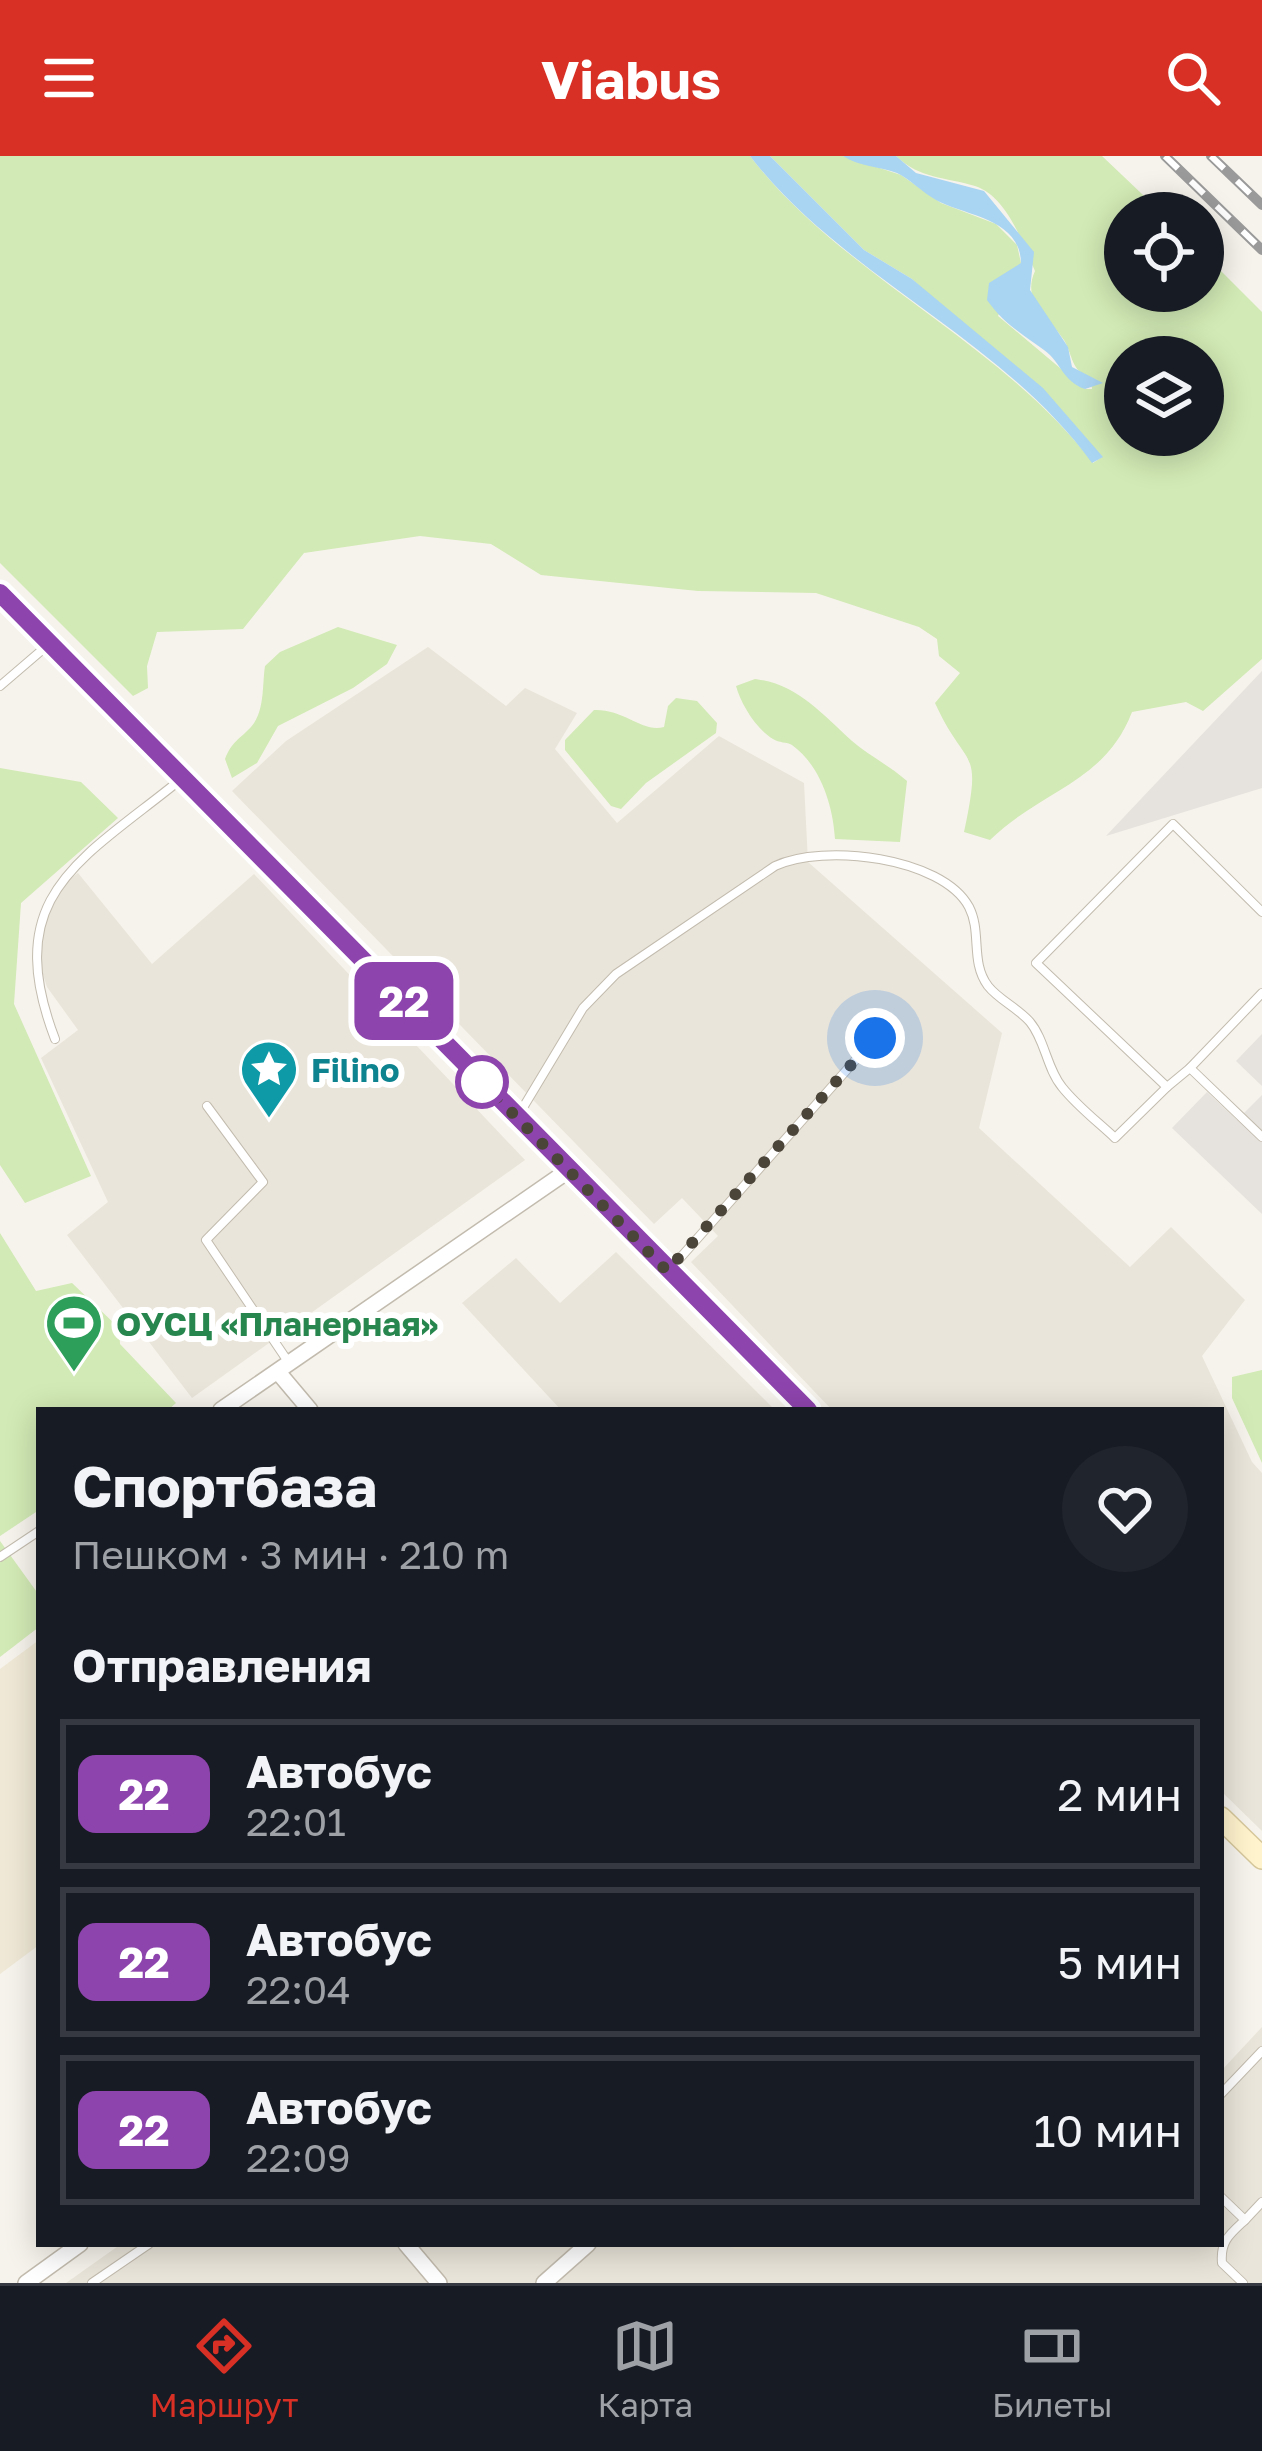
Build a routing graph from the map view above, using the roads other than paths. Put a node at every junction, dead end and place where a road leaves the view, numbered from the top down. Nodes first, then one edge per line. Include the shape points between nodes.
1 (0, 592) edge
2 (51, 643) junction
3 (0, 686) edge
4 (185, 776) junction
5 (1262, 911) edge
6 (1262, 993) edge
7 (875, 1038) dead end
8 (56, 1039) dead end
9 (1190, 1068) junction
10 (1167, 1087) junction
11 (207, 1106) dead end
12 (517, 1117) junction
13 (1262, 1137) edge
14 (569, 1170) junction
15 (667, 1271) junction
16 (284, 1368) junction
17 (226, 1407) edge
18 (308, 1407) edge
19 (805, 1407) edge
20 (36, 1533) edge
21 (0, 1557) edge
22 (1224, 1821) edge
23 (1262, 1858) edge
24 (1262, 2051) edge
25 (1224, 2091) edge
26 (1224, 2200) edge
27 (1262, 2202) edge
28 (1244, 2220) junction
29 (1224, 2241) edge
30 (76, 2247) edge
31 (145, 2247) edge
32 (409, 2247) edge
33 (584, 2247) edge
34 (1222, 2247) edge
35 (26, 2283) edge
36 (92, 2283) edge
37 (439, 2283) edge
38 (544, 2283) edge
39 (1243, 2283) edge

1 - 2 main road
2 - 3 lane
2 - 4 main road
4 - 8 lane via 51,885 37,909 28,933 31,965
4 - 12 main road
5 - 10 lane via 1173,824 1036,963
6 - 9 lane
7 - 15 lane
9 - 10 lane
9 - 13 lane
10 - 12 lane via 1115,1138 1060,1085 1031,1023 988,986 967,902 906,866 830,851 775,866 616,974 583,1007
11 - 16 lane via 263,1182 206,1240
12 - 14 main road
14 - 15 main road
14 - 16 street
15 - 19 main road
16 - 17 street
16 - 18 street
20 - 21 lane
22 - 23 main road
24 - 25 lane
26 - 28 lane
27 - 28 lane
28 - 29 lane
30 - 35 street
31 - 36 lane
32 - 37 street
33 - 38 street
34 - 39 lane via 1222,2263

